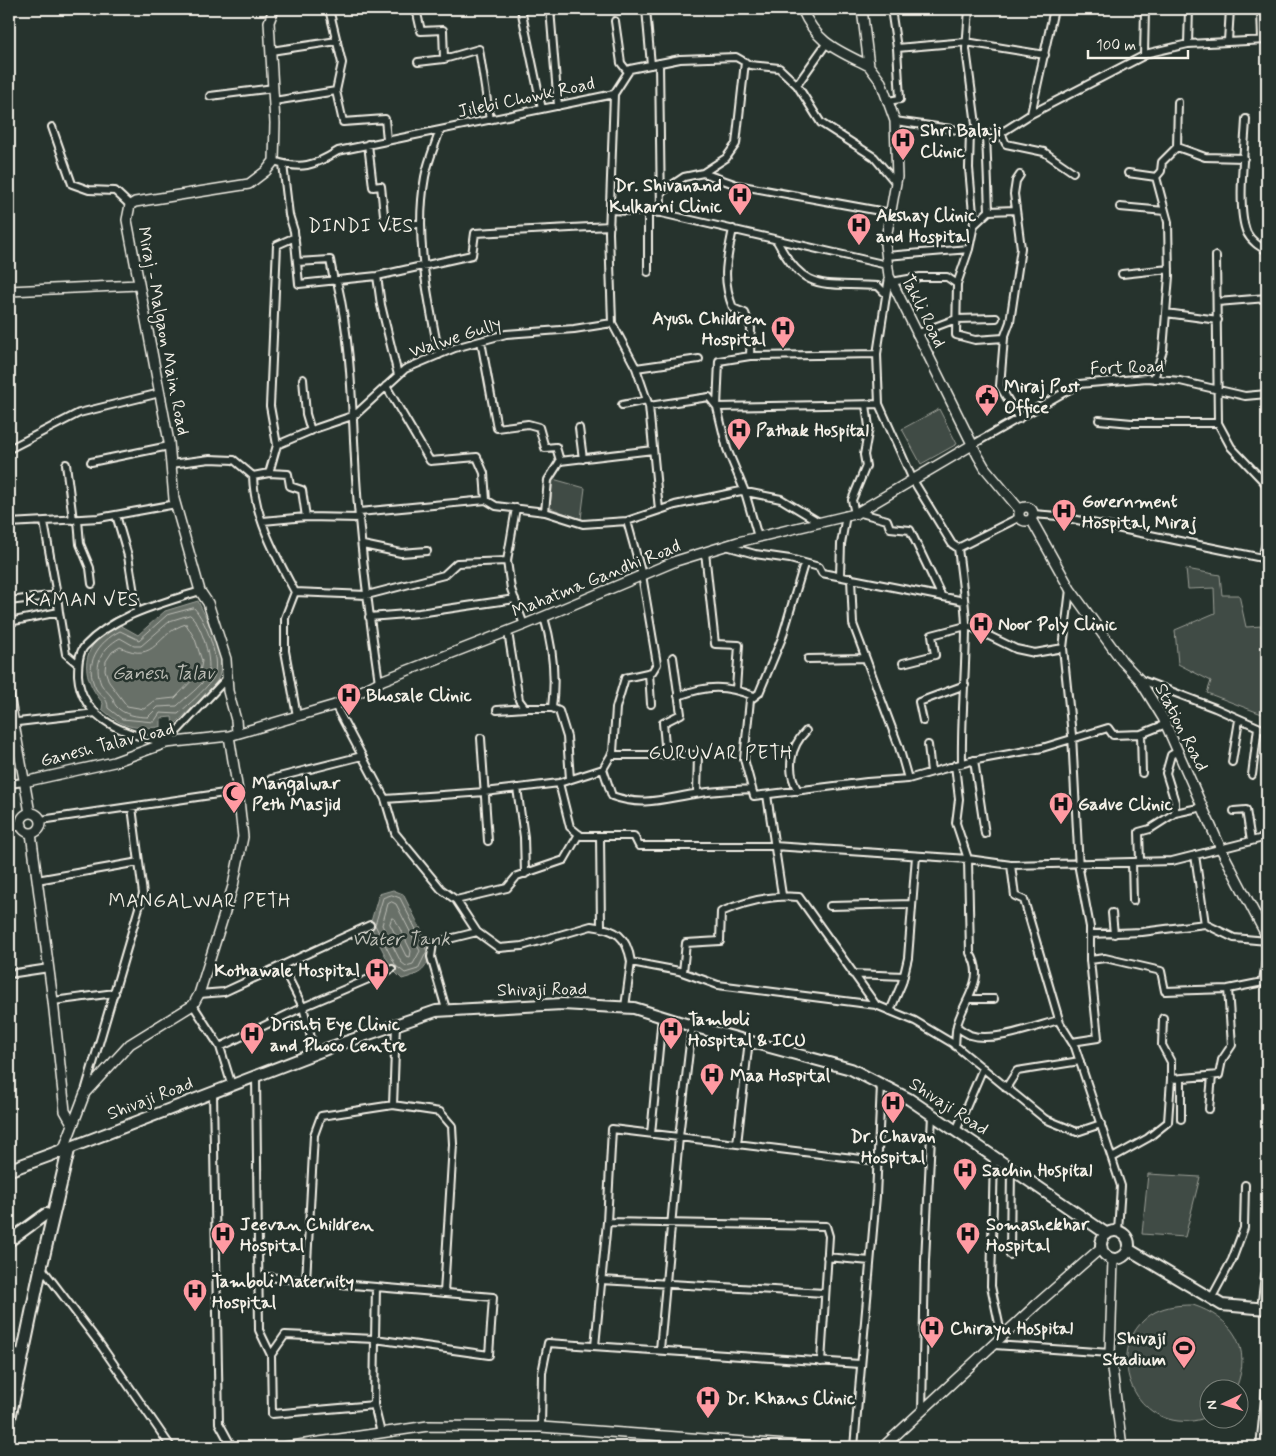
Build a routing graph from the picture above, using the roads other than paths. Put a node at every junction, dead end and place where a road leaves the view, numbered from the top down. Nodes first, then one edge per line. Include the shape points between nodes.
1 (329, 9) edge
2 (416, 9) edge
3 (521, 9) edge
4 (550, 9) edge
5 (646, 9) edge
6 (802, 9) edge
7 (862, 9) edge
8 (890, 9) edge
9 (969, 9) edge
10 (1054, 9) edge
11 (1145, 9) edge
12 (1189, 9) edge
13 (1230, 9) edge
14 (1261, 9) edge
15 (272, 11) edge
16 (615, 21) dead end
17 (1265, 40) edge
18 (337, 41) junction
19 (1228, 41) junction
20 (966, 42) junction
21 (826, 44) junction
22 (1188, 44) junction
23 (897, 48) junction
24 (271, 50) junction
25 (1045, 55) junction
26 (1144, 55) junction
27 (444, 59) junction
28 (418, 62) dead end
29 (745, 62) junction
30 (659, 63) junction
31 (650, 65) junction
32 (869, 66) junction
33 (628, 72) junction
34 (797, 85) junction
35 (274, 88) junction
36 (336, 91) junction
37 (614, 94) junction
38 (210, 96) dead end
39 (274, 101) junction
40 (888, 101) junction
41 (1178, 102) dead end
42 (558, 106) junction
43 (542, 109) junction
44 (1031, 114) junction
45 (1246, 119) dead end
46 (490, 120) junction
47 (895, 121) junction
48 (52, 127) dead end
49 (440, 130) junction
50 (973, 132) junction
51 (1001, 133) junction
52 (986, 134) junction
53 (387, 140) junction
54 (368, 144) junction
55 (1177, 147) junction
56 (1244, 158) junction
57 (274, 161) junction
58 (283, 164) junction
59 (1073, 172) dead end
60 (703, 173) junction
61 (1128, 173) dead end
62 (1020, 176) dead end
63 (1156, 177) junction
64 (896, 183) junction
65 (663, 191) junction
66 (130, 205) junction
67 (1120, 207) dead end
68 (610, 210) junction
69 (1015, 210) junction
70 (989, 211) junction
71 (1165, 211) junction
72 (648, 212) junction
73 (662, 212) junction
74 (891, 213) junction
75 (420, 224) junction
76 (974, 225) junction
77 (610, 226) junction
78 (733, 229) junction
79 (295, 237) junction
80 (777, 241) junction
81 (969, 249) junction
82 (1267, 251) edge
83 (1216, 256) dead end
84 (887, 260) junction
85 (297, 262) junction
86 (422, 267) junction
87 (1169, 270) junction
88 (648, 272) dead end
89 (1122, 274) dead end
90 (377, 276) junction
91 (890, 279) junction
92 (335, 281) junction
93 (956, 284) junction
94 (138, 285) junction
95 (9, 291) edge
96 (886, 294) junction
97 (1267, 298) edge
98 (1217, 302) junction
99 (1166, 313) junction
100 (996, 318) dead end
101 (956, 319) junction
102 (1218, 320) junction
103 (612, 323) junction
104 (916, 334) junction
105 (1004, 338) junction
106 (481, 341) junction
107 (877, 354) junction
108 (439, 355) junction
109 (750, 356) junction
110 (699, 359) dead end
111 (636, 368) junction
112 (398, 375) junction
113 (303, 379) dead end
114 (1154, 379) junction
115 (386, 386) junction
116 (1217, 391) junction
117 (160, 393) junction
118 (1267, 394) edge
119 (648, 403) junction
120 (879, 404) junction
121 (622, 405) dead end
122 (866, 405) junction
123 (717, 407) junction
124 (354, 416) junction
125 (1019, 419) junction
126 (1099, 420) dead end
127 (1218, 423) junction
128 (579, 428) dead end
129 (311, 431) junction
130 (277, 445) junction
131 (972, 445) junction
132 (169, 446) junction
133 (9, 449) edge
134 (653, 450) junction
135 (583, 459) junction
136 (560, 461) junction
137 (91, 462) dead end
138 (66, 464) dead end
139 (171, 464) junction
140 (269, 473) junction
141 (253, 476) junction
142 (913, 480) junction
143 (1267, 485) edge
144 (745, 492) junction
145 (486, 500) junction
146 (176, 504) junction
147 (516, 508) junction
148 (659, 510) junction
149 (545, 512) junction
150 (1020, 513) junction
151 (853, 514) junction
152 (116, 515) junction
153 (360, 515) junction
154 (306, 517) junction
155 (1032, 517) junction
156 (76, 520) junction
157 (263, 521) junction
158 (626, 521) junction
159 (44, 522) junction
160 (820, 522) junction
161 (9, 524) edge
162 (758, 537) junction
163 (1267, 539) edge
164 (362, 545) junction
165 (726, 545) junction
166 (958, 548) junction
167 (427, 551) dead end
168 (705, 552) junction
169 (1265, 558) edge
170 (507, 561) junction
171 (804, 564) junction
172 (642, 575) junction
173 (840, 576) junction
174 (851, 578) junction
175 (92, 584) dead end
176 (1070, 589) junction
177 (200, 591) junction
178 (295, 592) junction
179 (57, 595) junction
180 (367, 595) junction
181 (942, 596) junction
182 (514, 599) junction
183 (9, 601) edge
184 (964, 601) junction
185 (59, 612) junction
186 (136, 612) junction
187 (369, 617) junction
188 (544, 617) junction
189 (9, 622) edge
190 (524, 625) junction
191 (966, 626) junction
192 (508, 632) junction
193 (1062, 648) junction
194 (673, 656) dead end
195 (865, 658) junction
196 (808, 659) dead end
197 (903, 663) dead end
198 (78, 664) junction
199 (649, 673) junction
200 (228, 678) junction
201 (1139, 679) junction
202 (379, 682) junction
203 (965, 684) junction
204 (736, 689) junction
205 (678, 696) junction
206 (754, 696) junction
207 (9, 701) edge
208 (651, 704) dead end
209 (335, 705) junction
210 (524, 708) junction
211 (552, 708) junction
212 (497, 710) dead end
213 (96, 712) junction
214 (298, 716) junction
215 (1239, 720) junction
216 (923, 721) dead end
217 (11, 723) edge
218 (1166, 724) junction
219 (1258, 727) junction
220 (806, 731) dead end
221 (1267, 731) edge
222 (233, 734) junction
223 (1141, 734) junction
224 (481, 738) dead end
225 (148, 739) junction
226 (1071, 740) junction
227 (166, 743) junction
228 (928, 745) dead end
229 (1178, 751) junction
230 (138, 753) junction
231 (611, 754) junction
232 (666, 755) junction
233 (362, 756) junction
234 (974, 760) junction
235 (1232, 762) dead end
236 (958, 764) junction
237 (603, 769) junction
238 (931, 772) junction
239 (1142, 774) dead end
240 (1252, 775) dead end
241 (271, 779) dead end
242 (570, 779) junction
243 (908, 779) junction
244 (24, 782) junction
245 (559, 783) junction
246 (9, 784) edge
247 (517, 788) junction
248 (752, 789) junction
249 (238, 791) junction
250 (798, 791) junction
251 (485, 792) junction
252 (697, 793) junction
253 (767, 795) junction
254 (385, 799) junction
255 (132, 807) junction
256 (1203, 807) junction
257 (1234, 811) dead end
258 (30, 813) junction
259 (1175, 813) junction
260 (41, 820) junction
261 (22, 825) junction
262 (9, 826) edge
263 (31, 833) junction
264 (578, 834) junction
265 (985, 834) dead end
266 (600, 836) junction
267 (1267, 837) edge
268 (488, 841) dead end
269 (1251, 841) junction
270 (774, 846) junction
271 (1221, 849) junction
272 (916, 856) junction
273 (1196, 856) junction
274 (968, 859) junction
275 (139, 862) junction
276 (1079, 862) junction
277 (1132, 862) junction
278 (1140, 862) junction
279 (1012, 865) junction
280 (525, 874) junction
281 (37, 880) junction
282 (782, 896) junction
283 (456, 900) junction
284 (1132, 901) dead end
285 (912, 904) junction
286 (830, 906) dead end
287 (1112, 913) dead end
288 (1205, 924) junction
289 (370, 925) dead end
290 (601, 927) junction
291 (477, 932) junction
292 (1090, 934) junction
293 (1114, 934) junction
294 (1267, 939) edge
295 (1267, 953) edge
296 (1090, 960) junction
297 (631, 962) junction
298 (282, 966) junction
299 (48, 968) junction
300 (392, 969) dead end
301 (683, 972) junction
302 (9, 974) edge
303 (853, 974) junction
304 (904, 976) junction
305 (1228, 989) junction
306 (115, 993) junction
307 (199, 994) junction
308 (968, 999) junction
309 (994, 999) dead end
310 (53, 1001) junction
311 (193, 1005) junction
312 (876, 1005) junction
313 (303, 1007) junction
314 (625, 1007) junction
315 (446, 1009) junction
316 (890, 1011) junction
317 (662, 1016) junction
318 (1162, 1018) dead end
319 (1059, 1020) junction
320 (396, 1025) junction
321 (692, 1026) junction
322 (957, 1027) junction
323 (749, 1040) junction
324 (1072, 1042) junction
325 (220, 1046) junction
326 (956, 1046) junction
327 (315, 1053) junction
328 (1080, 1061) junction
329 (983, 1068) junction
330 (256, 1076) junction
331 (1212, 1076) junction
332 (1180, 1079) junction
333 (1171, 1080) junction
334 (881, 1085) junction
335 (232, 1086) junction
336 (1006, 1088) junction
337 (85, 1093) junction
338 (213, 1093) junction
339 (392, 1105) junction
340 (1209, 1109) dead end
341 (932, 1115) junction
342 (1181, 1119) dead end
343 (1101, 1124) junction
344 (73, 1125) junction
345 (956, 1131) junction
346 (651, 1134) junction
347 (679, 1137) junction
348 (737, 1144) junction
349 (66, 1150) junction
350 (994, 1155) junction
351 (1112, 1158) junction
352 (878, 1161) junction
353 (1011, 1167) junction
354 (9, 1170) edge
355 (1245, 1185) dead end
356 (46, 1214) junction
357 (607, 1222) junction
358 (672, 1224) junction
359 (1118, 1232) junction
360 (1107, 1234) junction
361 (9, 1242) edge
362 (1102, 1247) junction
363 (1128, 1249) junction
364 (1010, 1255) dead end
365 (827, 1257) junction
366 (1113, 1258) junction
367 (870, 1261) junction
368 (41, 1267) junction
369 (1267, 1275) edge
370 (259, 1276) junction
371 (601, 1280) junction
372 (306, 1281) junction
373 (666, 1284) junction
374 (376, 1287) junction
375 (444, 1293) junction
376 (824, 1293) junction
377 (1212, 1299) junction
378 (1264, 1309) edge
379 (1002, 1338) junction
380 (375, 1339) junction
381 (994, 1345) junction
382 (595, 1346) junction
383 (660, 1350) junction
384 (1110, 1353) junction
385 (271, 1355) junction
386 (821, 1362) junction
387 (860, 1364) junction
388 (1267, 1379) edge
389 (9, 1381) edge
390 (374, 1405) junction
391 (922, 1412) junction
392 (9, 1421) edge
393 (541, 1427) junction
394 (381, 1433) junction
395 (171, 1447) edge
396 (232, 1447) edge
397 (285, 1447) edge
398 (815, 1447) edge
399 (854, 1447) edge
400 (883, 1447) edge
401 (1122, 1447) edge
402 (1260, 1447) edge

1 - 18 street
2 - 27 street via 421,31 443,30
3 - 43 street
4 - 42 street
5 - 31 street
6 - 21 main road
7 - 32 main road, Takli Road
8 - 23 street
9 - 20 street
10 - 25 street
11 - 26 street
12 - 22 street
13 - 19 street
14 - 17 street
15 - 24 main road via 268,22
16 - 33 street via 621,63
17 - 19 street
18 - 24 street
18 - 36 street via 342,63
19 - 22 street
20 - 23 street
20 - 25 street
20 - 50 street
21 - 32 main road
21 - 34 street
22 - 26 street
23 - 40 street via 900,99
24 - 35 main road
25 - 44 street
26 - 44 street
27 - 28 street
27 - 46 street via 479,49
29 - 30 street via 736,57
29 - 34 street via 750,66 779,68
29 - 60 street via 736,144 726,158
30 - 31 street
30 - 65 street
31 - 33 street
32 - 40 main road, Takli Road via 881,82
33 - 37 street, Jilebi Chowk Road
34 - 64 street via 821,123 874,157
35 - 38 street
35 - 39 main road
36 - 39 street
36 - 53 street via 344,122 386,119
37 - 42 street, Jilebi Chowk Road
37 - 68 street
39 - 57 main road
40 - 47 main road, Takli Road
41 - 55 street
42 - 43 street, Jilebi Chowk Road
43 - 46 street, Jilebi Chowk Road
44 - 51 street
45 - 56 street
46 - 49 street, Jilebi Chowk Road
47 - 50 street
47 - 64 main road, Takli Road
48 - 66 street via 72,184 89,190 114,191
49 - 53 street, Jilebi Chowk Road
49 - 75 street via 425,176
50 - 52 street
50 - 76 street via 969,168
51 - 52 street
51 - 59 street via 1006,144 1044,152
52 - 70 street
53 - 54 street, Jilebi Chowk Road
54 - 58 street, Jilebi Chowk Road via 338,151 316,164
54 - 75 street via 373,187 381,186 385,224
55 - 56 street via 1205,157
55 - 63 street via 1162,162 1162,171
56 - 82 street via 1242,218 1248,234
57 - 58 street, Jilebi Chowk Road
57 - 66 main road via 266,172 249,184
58 - 79 street
60 - 65 street via 684,177
60 - 74 street via 737,186
61 - 63 street
62 - 69 street via 1016,181
63 - 71 street
64 - 74 main road, Takli Road
65 - 73 street
66 - 94 main road, Miraj - Malgaon Main Road via 127,220
67 - 71 street
68 - 72 street
68 - 77 street
69 - 70 street
69 - 105 street via 1021,248 1010,322
70 - 76 street
71 - 87 street
72 - 73 street
72 - 88 street
73 - 78 street
74 - 84 main road, Takli Road via 885,244
75 - 86 street
76 - 81 street
77 - 86 street via 474,233 472,255
77 - 103 street
78 - 80 street
78 - 109 street via 725,288 733,308 745,313 752,328
79 - 85 street
79 - 130 street via 277,245 270,406
80 - 84 street
80 - 96 street via 789,264 806,279 824,284 878,286
81 - 84 street
81 - 93 street
83 - 98 street
84 - 91 main road, Takli Road
85 - 92 street via 330,260
85 - 92 street via 299,284
86 - 90 street
86 - 108 street
87 - 89 street
87 - 99 street
90 - 92 street
90 - 112 street
91 - 93 street via 947,277
91 - 96 street
91 - 104 main road, Takli Road
92 - 124 street via 344,310
93 - 101 street
94 - 95 main road
94 - 117 main road, Miraj - Malgaon Main Road
96 - 107 street
97 - 98 street
98 - 102 street
99 - 102 street
99 - 114 street via 1163,350
100 - 101 street
101 - 104 street
101 - 105 street via 956,335 975,340
102 - 116 street
103 - 106 street, Walwe Gully via 506,334
103 - 111 street
104 - 131 main road, Takli Road
105 - 125 street via 1000,386
106 - 108 street, Walwe Gully
106 - 136 street via 498,428 528,424 539,427 545,448 556,447
107 - 109 street
107 - 120 street
108 - 112 street, Walwe Gully
109 - 123 street via 719,361
110 - 111 street
111 - 119 street
112 - 115 street, Walwe Gully
113 - 129 street
114 - 116 street, Fort Road via 1180,381
114 - 125 street, Fort Road via 1079,384
115 - 124 street, Walwe Gully
115 - 145 street via 430,461 477,457 484,473
116 - 118 street, Fort Road via 1245,396
116 - 127 street
117 - 132 main road, Miraj - Malgaon Main Road
117 - 133 street via 79,413
119 - 121 street
119 - 123 street via 709,397
119 - 134 street
120 - 122 street
120 - 142 street
122 - 123 street
122 - 151 street via 869,427 864,455 866,466 852,500
123 - 144 street via 727,449
124 - 129 street
124 - 153 street
125 - 131 street, Fort Road
126 - 127 street
127 - 143 street via 1231,447
128 - 135 street
129 - 130 street
130 - 140 street
131 - 142 main road, Mahatma Gandhi Road
131 - 150 main road, Takli Road via 985,468
132 - 137 street
132 - 139 main road, Miraj - Malgaon Main Road
134 - 135 street
134 - 148 street
135 - 136 street
136 - 149 street via 548,480
138 - 156 street
139 - 141 street via 210,459 234,460
139 - 146 main road, Miraj - Malgaon Main Road
140 - 141 street
140 - 154 street via 288,474 290,486 302,490
141 - 157 street via 254,494
142 - 151 main road, Mahatma Gandhi Road
142 - 166 street via 952,544
144 - 148 street
144 - 160 street via 781,500
144 - 162 street
145 - 147 street via 496,506
145 - 153 street
146 - 152 street
146 - 177 main road, Miraj - Malgaon Main Road
147 - 149 street
147 - 170 street
148 - 158 street
149 - 158 street via 583,524
150 - 155 main road via 1025,521
150 - 166 street
151 - 160 main road, Mahatma Gandhi Road
151 - 173 street via 840,544
151 - 181 street via 887,520 890,528 910,530
152 - 156 street
152 - 186 street via 128,556
153 - 154 street
153 - 164 street
154 - 157 street
155 - 169 street via 1058,516
155 - 176 main road, Station Road
156 - 159 street
156 - 175 street
157 - 178 street via 269,541
158 - 172 street
159 - 161 street
159 - 179 street
160 - 162 main road, Mahatma Gandhi Road
162 - 165 main road, Mahatma Gandhi Road
163 - 169 street
164 - 167 street via 400,553
164 - 180 street
165 - 168 main road, Mahatma Gandhi Road
165 - 171 street
166 - 184 street
168 - 172 main road, Mahatma Gandhi Road
168 - 204 street via 715,644 739,645
170 - 180 street via 457,564 438,577
170 - 182 street
171 - 173 street via 819,567 822,573
171 - 206 street via 782,638 759,693
172 - 188 main road, Mahatma Gandhi Road
172 - 199 street via 657,664
173 - 174 street
174 - 181 street
174 - 195 street via 852,624
176 - 193 street
176 - 201 main road, Station Road via 1122,661
177 - 186 street
177 - 200 main road, Miraj - Malgaon Main Road via 208,603 220,637
178 - 180 street
178 - 214 street via 285,618 285,651
179 - 183 street
179 - 185 street
180 - 187 street
181 - 184 street
182 - 187 street
182 - 190 street
184 - 191 street
185 - 189 street
185 - 198 street via 66,654
186 - 198 street via 106,628 83,648
187 - 202 street
188 - 190 main road, Mahatma Gandhi Road
188 - 211 street via 550,636 555,681
190 - 192 main road, Mahatma Gandhi Road
191 - 193 street via 1016,649 1035,653
191 - 197 street via 932,634 935,655
191 - 203 street
192 - 202 main road, Mahatma Gandhi Road
192 - 210 street via 519,700
193 - 226 street
194 - 205 street
195 - 196 street
195 - 243 street
198 - 213 street via 79,689 87,705
199 - 208 street
199 - 231 street via 625,678 616,708
200 - 222 main road, Miraj - Malgaon Main Road
200 - 227 street
201 - 215 street
201 - 218 main road, Station Road
202 - 209 main road, Mahatma Gandhi Road
203 - 216 street via 920,702
203 - 236 street
204 - 205 street via 710,686
204 - 206 street
205 - 232 street via 680,714 662,723
206 - 248 street via 750,700 744,759
207 - 217 main road
209 - 214 main road, Mahatma Gandhi Road
209 - 233 street
210 - 211 street
210 - 212 street
211 - 242 street via 559,711 568,737
213 - 217 street
213 - 225 street via 110,726
214 - 222 main road, Mahatma Gandhi Road
215 - 219 street
215 - 235 street
217 - 244 main road
218 - 223 street
218 - 229 main road, Station Road
219 - 221 street
219 - 240 street
220 - 250 street via 795,742 791,765 792,781
222 - 227 main road, Ganesh Talav Road
222 - 249 main road, Miraj - Malgaon Main Road
223 - 226 street via 1113,735 1108,728
223 - 239 street
224 - 251 street
225 - 227 street
225 - 230 street
226 - 234 street
226 - 276 street
227 - 230 main road, Ganesh Talav Road
228 - 238 street
229 - 256 main road, Station Road
229 - 259 street via 1171,755 1166,773
230 - 244 main road, Ganesh Talav Road via 114,762
231 - 232 street
231 - 237 street
232 - 252 street via 698,755
233 - 241 street
233 - 254 street
234 - 236 street
234 - 265 street
236 - 238 street
236 - 274 street via 956,823
237 - 242 street
237 - 252 street via 612,796 627,801 661,801
238 - 243 street
242 - 245 street
243 - 250 street
244 - 246 street
244 - 258 main road
245 - 247 street
245 - 264 street via 570,827
247 - 251 street
247 - 280 street
248 - 252 street
248 - 253 street via 754,796
249 - 255 street
249 - 307 main road, Miraj - Malgaon Main Road via 243,837 233,886
250 - 253 street
251 - 254 street
251 - 268 street
253 - 270 street
254 - 283 street via 395,832 441,889
255 - 260 street
255 - 275 street
256 - 259 street
256 - 271 main road, Station Road
257 - 269 street via 1246,810
258 - 260 main road
258 - 261 main road via 23,818
259 - 278 street via 1139,832
260 - 263 main road via 40,828
261 - 262 main road
261 - 263 main road
263 - 281 main road
264 - 266 street
264 - 280 street via 564,860
266 - 270 street via 634,836 639,846
266 - 290 street
267 - 269 street
269 - 271 street
270 - 272 street
270 - 282 street
271 - 273 street
271 - 294 main road, Station Road
272 - 274 street
272 - 285 street
273 - 278 street
273 - 288 street
274 - 279 street
274 - 308 street via 970,953 977,964 976,980
275 - 281 street
275 - 306 street via 143,894
276 - 277 street
276 - 279 street
276 - 292 street
277 - 278 street
277 - 284 street
279 - 319 street via 1015,896 1024,900
280 - 283 street via 517,876 507,888
281 - 299 main road
282 - 301 street via 740,904 720,912 720,941 686,943
282 - 303 street via 799,897
283 - 291 street
285 - 286 street
285 - 304 street
287 - 293 street
288 - 293 street
288 - 294 street via 1234,938
289 - 298 street
290 - 291 street via 591,926 522,946 499,948
290 - 297 street via 615,931 628,947
291 - 315 street via 433,943 431,957
292 - 293 street
292 - 296 street
295 - 305 street via 1263,982
296 - 305 street via 1105,958 1161,971 1165,990
296 - 324 street via 1098,1038
297 - 301 street
297 - 314 street
298 - 307 street via 224,992
298 - 313 street
299 - 302 street
299 - 310 main road
300 - 313 street
301 - 312 street via 718,985
303 - 304 street
303 - 312 street
304 - 316 street
305 - 331 street via 1232,1045 1222,1060 1219,1075
306 - 310 street
306 - 337 street
307 - 311 main road, Miraj - Malgaon Main Road
308 - 309 street
308 - 322 street
310 - 344 main road via 65,1111
311 - 325 street
311 - 337 main road via 130,1044
312 - 316 street
313 - 325 street
313 - 327 street
314 - 315 main road, Shivaji Road via 562,1004
314 - 317 main road, Shivaji Road
315 - 320 main road, Shivaji Road
316 - 326 street
317 - 321 main road, Shivaji Road
317 - 346 street
318 - 333 street via 1162,1045 1171,1062
319 - 322 street via 1005,1035 971,1035
319 - 324 street
320 - 327 main road, Shivaji Road
320 - 339 street
321 - 323 main road, Shivaji Road
321 - 347 street
322 - 326 street
323 - 334 main road, Shivaji Road via 850,1069
323 - 348 street
324 - 328 street
325 - 335 street
326 - 329 street
327 - 330 main road, Shivaji Road
328 - 336 street via 1017,1071
328 - 343 street
329 - 336 street
329 - 345 street
330 - 335 main road, Shivaji Road
330 - 370 street
331 - 332 street
331 - 340 street
332 - 333 street
332 - 342 street
333 - 351 street via 1168,1122 1148,1138
334 - 341 main road, Shivaji Road
334 - 352 street
335 - 338 main road, Shivaji Road
336 - 343 street via 1045,1119 1077,1132
337 - 344 main road
338 - 349 main road, Shivaji Road
338 - 396 street via 219,1424
339 - 372 street via 321,1116 314,1135
339 - 375 street via 440,1112 452,1126
341 - 345 main road, Shivaji Road
341 - 391 street
343 - 351 street
344 - 349 main road
345 - 350 main road, Shivaji Road
346 - 347 street
346 - 357 street via 612,1129
347 - 348 street
347 - 358 street
348 - 352 street
349 - 354 highway
349 - 356 highway
349 - 368 highway
350 - 353 main road, Shivaji Road
350 - 379 street via 992,1286
351 - 359 street via 1122,1186
352 - 367 street
353 - 360 main road, Shivaji Road
353 - 364 street
355 - 377 street via 1244,1228
356 - 361 main road
356 - 389 highway
357 - 358 street
357 - 371 street
358 - 365 street via 823,1224 828,1231
358 - 373 street
359 - 360 main road
359 - 363 main road via 1127,1238
360 - 362 main road
362 - 366 main road via 1105,1254
362 - 379 main road
363 - 366 main road via 1124,1255
363 - 377 main road
365 - 367 street
365 - 376 street
366 - 384 main road
367 - 387 street
368 - 392 highway
368 - 395 street via 102,1347
369 - 378 street
370 - 372 street
370 - 385 street via 260,1330
371 - 373 street
371 - 382 street
372 - 374 street
373 - 376 street
373 - 383 street
374 - 375 street
374 - 380 street
375 - 380 street via 493,1297 489,1355
376 - 386 street
377 - 378 main road via 1222,1305
379 - 381 main road
380 - 385 street via 285,1335
380 - 390 street
381 - 384 street
381 - 391 main road
382 - 383 street
382 - 393 street via 548,1343 542,1373
383 - 386 street
384 - 401 main road
385 - 390 street via 272,1414
386 - 387 street
387 - 399 street
388 - 402 street
390 - 394 street
391 - 400 main road
393 - 394 main road via 428,1426
393 - 398 main road
394 - 397 main road

